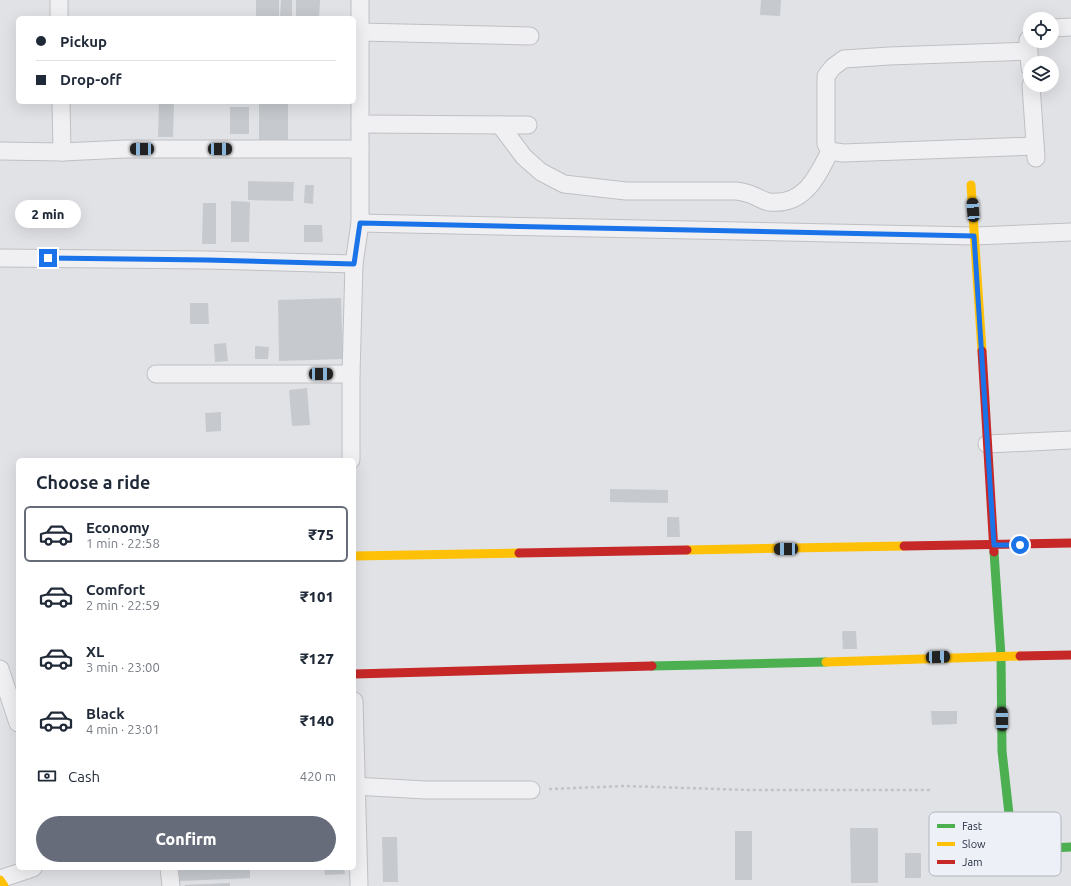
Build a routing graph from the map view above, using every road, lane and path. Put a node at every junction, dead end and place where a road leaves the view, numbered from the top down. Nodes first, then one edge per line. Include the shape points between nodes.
1 (59, 0) edge
2 (360, 0) edge
3 (59, 16) edge
4 (1071, 27) edge
5 (1059, 28) edge
6 (530, 36) dead end
7 (358, 40) edge
8 (1023, 45) edge
9 (1032, 92) edge
10 (61, 104) edge
11 (360, 124) junction
12 (500, 125) junction
13 (528, 125) dead end
14 (360, 149) junction
15 (0, 151) edge
16 (830, 151) junction
17 (62, 152) junction
18 (971, 185) dead end
19 (360, 223) junction
20 (1071, 232) edge
21 (974, 236) junction
22 (0, 258) edge
23 (354, 264) junction
24 (156, 374) dead end
25 (351, 374) junction
26 (1071, 440) edge
27 (987, 444) junction
28 (351, 458) edge
29 (1071, 543) edge
30 (994, 545) junction
31 (356, 556) edge
32 (1071, 655) edge
33 (1001, 656) junction
34 (0, 669) edge
35 (356, 674) edge
36 (16, 717) edge
37 (356, 786) edge
38 (531, 790) joint
39 (932, 790) dead end
40 (356, 811) edge
41 (1009, 812) edge
42 (1071, 847) edge
43 (1061, 848) edge
44 (27, 870) edge
45 (168, 870) edge
46 (0, 879) edge
47 (4, 886) edge
48 (171, 886) edge
49 (359, 886) edge

1 - 3 street
2 - 7 street
4 - 5 street
6 - 7 street
7 - 11 street
8 - 16 street via 844,60 826,76 826,144
9 - 16 street via 1036,152
10 - 17 street
11 - 12 street
11 - 14 street
12 - 13 street
12 - 16 street via 524,157 540,172 564,184 626,191 737,191 752,194 767,202 785,203 802,194 818,176
14 - 17 street via 126,149
14 - 19 street
15 - 17 street
18 - 21 street
19 - 21 street
19 - 23 street
20 - 21 street
21 - 27 street
22 - 23 street
23 - 25 street
24 - 25 street
25 - 28 street
26 - 27 street
27 - 30 street
29 - 30 street
30 - 31 street
30 - 33 street
32 - 33 street
33 - 35 street
33 - 41 street via 1002,751
34 - 36 street
37 - 38 street via 425,790
38 - 39 path via 626,786 749,790
40 - 49 street
42 - 43 street
44 - 46 street
45 - 48 street
46 - 47 street

